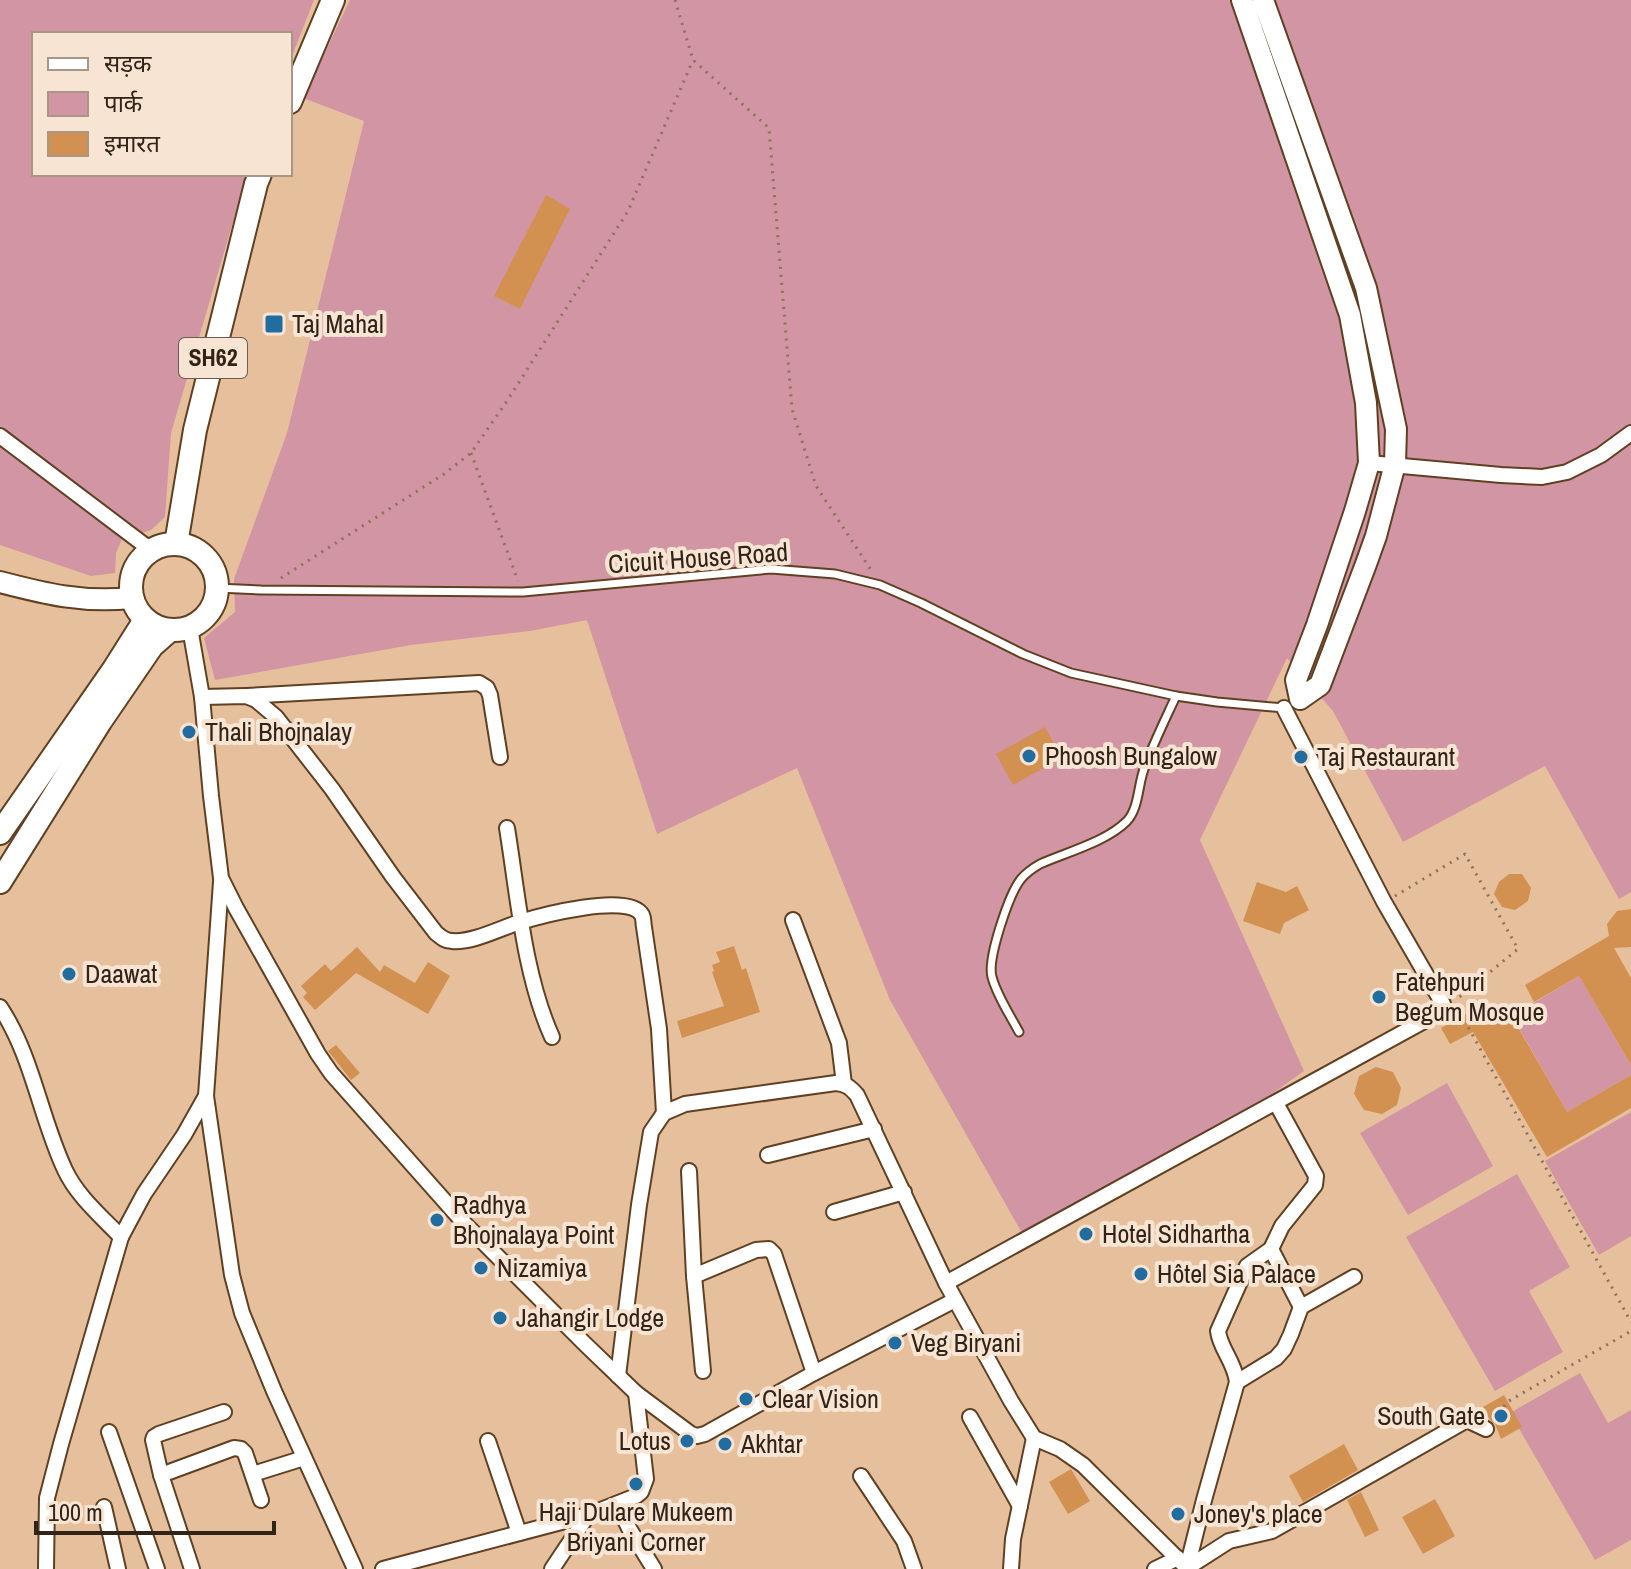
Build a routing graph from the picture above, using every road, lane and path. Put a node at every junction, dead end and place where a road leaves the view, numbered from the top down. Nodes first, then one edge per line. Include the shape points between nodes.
1 (333, 0) edge
2 (675, 0) edge
3 (1242, 0) edge
4 (1263, 0) edge
5 (693, 60) junction
6 (292, 97) edge
7 (259, 176) edge
8 (1631, 433) edge
9 (0, 436) edge
10 (471, 453) junction
11 (1369, 463) junction
12 (1395, 464) junction
13 (176, 544) junction
14 (151, 550) junction
15 (0, 582) edge
16 (880, 585) junction
17 (217, 588) junction
18 (261, 590) junction
19 (523, 592) junction
20 (131, 598) junction
21 (145, 620) junction
22 (180, 629) junction
23 (246, 696) junction
24 (1176, 696) junction
25 (202, 697) junction
26 (1292, 704) junction
27 (500, 757) dead end
28 (507, 828) dead end
29 (0, 833) edge
30 (221, 878) junction
31 (0, 882) edge
32 (1384, 902) junction
33 (793, 920) dead end
34 (522, 922) junction
35 (0, 1007) edge
36 (1444, 1010) junction
37 (1019, 1032) dead end
38 (552, 1037) dead end
39 (844, 1084) junction
40 (206, 1096) junction
41 (1276, 1103) junction
42 (664, 1113) junction
43 (874, 1129) junction
44 (768, 1155) dead end
45 (689, 1171) dead end
46 (904, 1192) junction
47 (834, 1212) dead end
48 (121, 1237) junction
49 (1271, 1249) junction
50 (694, 1276) junction
51 (1354, 1277) dead end
52 (946, 1283) junction
53 (955, 1300) junction
54 (1301, 1307) junction
55 (1631, 1322) edge
56 (1631, 1331) edge
57 (703, 1371) dead end
58 (814, 1373) junction
59 (618, 1376) junction
60 (1237, 1382) junction
61 (636, 1393) junction
62 (224, 1412) dead end
63 (970, 1417) dead end
64 (1486, 1429) joint
65 (109, 1432) dead end
66 (1034, 1438) junction
67 (488, 1441) dead end
68 (304, 1458) junction
69 (253, 1474) junction
70 (161, 1475) junction
71 (861, 1476) dead end
72 (261, 1500) dead end
73 (617, 1504) junction
74 (1020, 1506) junction
75 (104, 1507) dead end
76 (588, 1515) junction
77 (519, 1533) junction
78 (1185, 1565) edge
79 (46, 1569) edge
80 (118, 1569) edge
81 (157, 1569) edge
82 (192, 1569) edge
83 (355, 1569) edge
84 (383, 1569) edge
85 (552, 1569) edge
86 (654, 1569) edge
87 (914, 1569) edge
88 (1011, 1569) edge
89 (1155, 1569) edge

1 - 6 main road
2 - 5 path
3 - 11 street via 1350,315 1366,403
4 - 12 street via 1366,288 1396,429
5 - 10 path via 628,211
5 - 16 path via 769,128 792,409 816,486
7 - 13 main road, SH62 via 195,430
8 - 12 street via 1567,472 1542,477
9 - 14 street
10 - 18 path
10 - 19 path
11 - 12 street
11 - 26 street
12 - 26 street via 1371,550 1320,685
13 - 14 main road
13 - 17 main road via 200,553
14 - 20 main road via 135,566
15 - 20 street via 57,597
16 - 19 lane, Cicuit House Road via 835,574 771,569
16 - 24 lane, Cicuit House Road via 1071,673
17 - 18 lane, Cicuit House Road
17 - 22 main road via 207,616
18 - 19 lane, Cicuit House Road
20 - 21 main road
21 - 22 main road via 156,627
21 - 29 main road
22 - 25 street
22 - 31 main road via 152,646
23 - 25 street
23 - 27 street via 479,683 490,695
23 - 34 street via 276,717 444,940 468,939
24 - 26 lane, Cicuit House Road
24 - 37 lane via 1129,818 1101,838 1029,871 1018,884 990,964 995,986
25 - 30 street
26 - 32 street
28 - 34 street
30 - 40 street
30 - 59 street via 331,1073 465,1224
32 - 36 street
32 - 36 path via 1465,854 1518,949
33 - 39 street via 839,1043
34 - 38 street via 535,990
34 - 42 street via 625,904 641,915 659,1029
35 - 48 street via 27,1062 69,1177
36 - 41 street
36 - 55 path via 1467,1025
39 - 42 street via 685,1104
39 - 43 street via 857,1095
40 - 48 street
40 - 68 street via 237,1298
41 - 49 street via 1316,1176
41 - 52 street
42 - 59 street via 651,1132
43 - 44 street
43 - 46 street
45 - 50 street
46 - 47 street
46 - 52 street
48 - 79 street via 47,1498
49 - 54 street
49 - 60 street via 1247,1266 1218,1331
50 - 57 street
50 - 58 street via 769,1249
51 - 54 street
52 - 53 street
53 - 58 street
53 - 66 street
54 - 60 street via 1276,1358
56 - 64 path via 1507,1402
58 - 61 street via 697,1436
59 - 61 street
60 - 78 street
61 - 73 street via 646,1479 641,1492
62 - 70 street via 154,1437
63 - 74 street
64 - 78 street via 1467,1420 1272,1531 1229,1541
65 - 81 street
66 - 74 street
66 - 78 street via 1083,1465
67 - 77 street
68 - 69 street
68 - 83 street
69 - 70 street via 245,1453 234,1448
69 - 72 street
70 - 82 street
71 - 87 street via 904,1541
73 - 76 street
73 - 86 street
74 - 88 street
75 - 80 street
76 - 77 street
76 - 85 street
77 - 84 street
78 - 89 street

